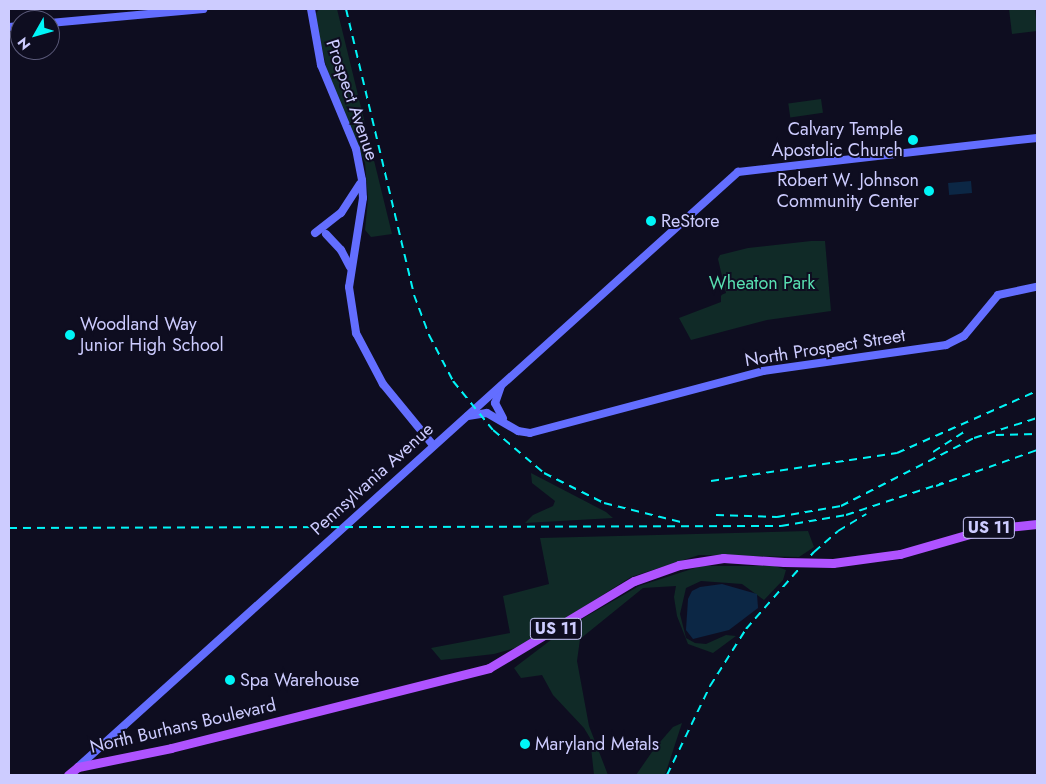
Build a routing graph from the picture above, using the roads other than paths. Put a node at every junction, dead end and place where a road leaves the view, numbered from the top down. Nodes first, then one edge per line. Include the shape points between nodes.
1 (203, 9) edge
2 (311, 9) edge
3 (60, 23) edge
4 (1037, 138) edge
5 (362, 180) junction
6 (315, 232) dead end
7 (326, 234) dead end
8 (350, 268) junction
9 (1037, 287) edge
10 (506, 379) junction
11 (462, 419) junction
12 (513, 428) junction
13 (432, 445) junction
14 (1037, 524) edge
15 (78, 767) junction
16 (68, 775) edge

1 - 3 main road
2 - 5 main road, Prospect Avenue via 321,65 356,149
4 - 10 main road, Pennsylvania Avenue via 738,172
5 - 6 main road via 341,213
5 - 8 main road, Prospect Avenue via 360,217
7 - 8 main road via 341,250
8 - 13 main road, Prospect Avenue via 352,318 363,352 397,404
9 - 12 main road, North Prospect Street via 998,295 986,305 968,333 954,342 775,368 538,431 524,433
10 - 11 main road, Pennsylvania Avenue
10 - 12 main road via 496,394 495,406
11 - 12 main road via 488,413
11 - 13 main road, Pennsylvania Avenue
13 - 15 main road, Pennsylvania Avenue
14 - 15 main road, North Burhans Boulevard / US 11, bridge via 987,529 900,554 833,563 723,558 679,565 634,581 516,654 480,671 171,748
15 - 16 main road, Pennsylvania Avenue / US 11

